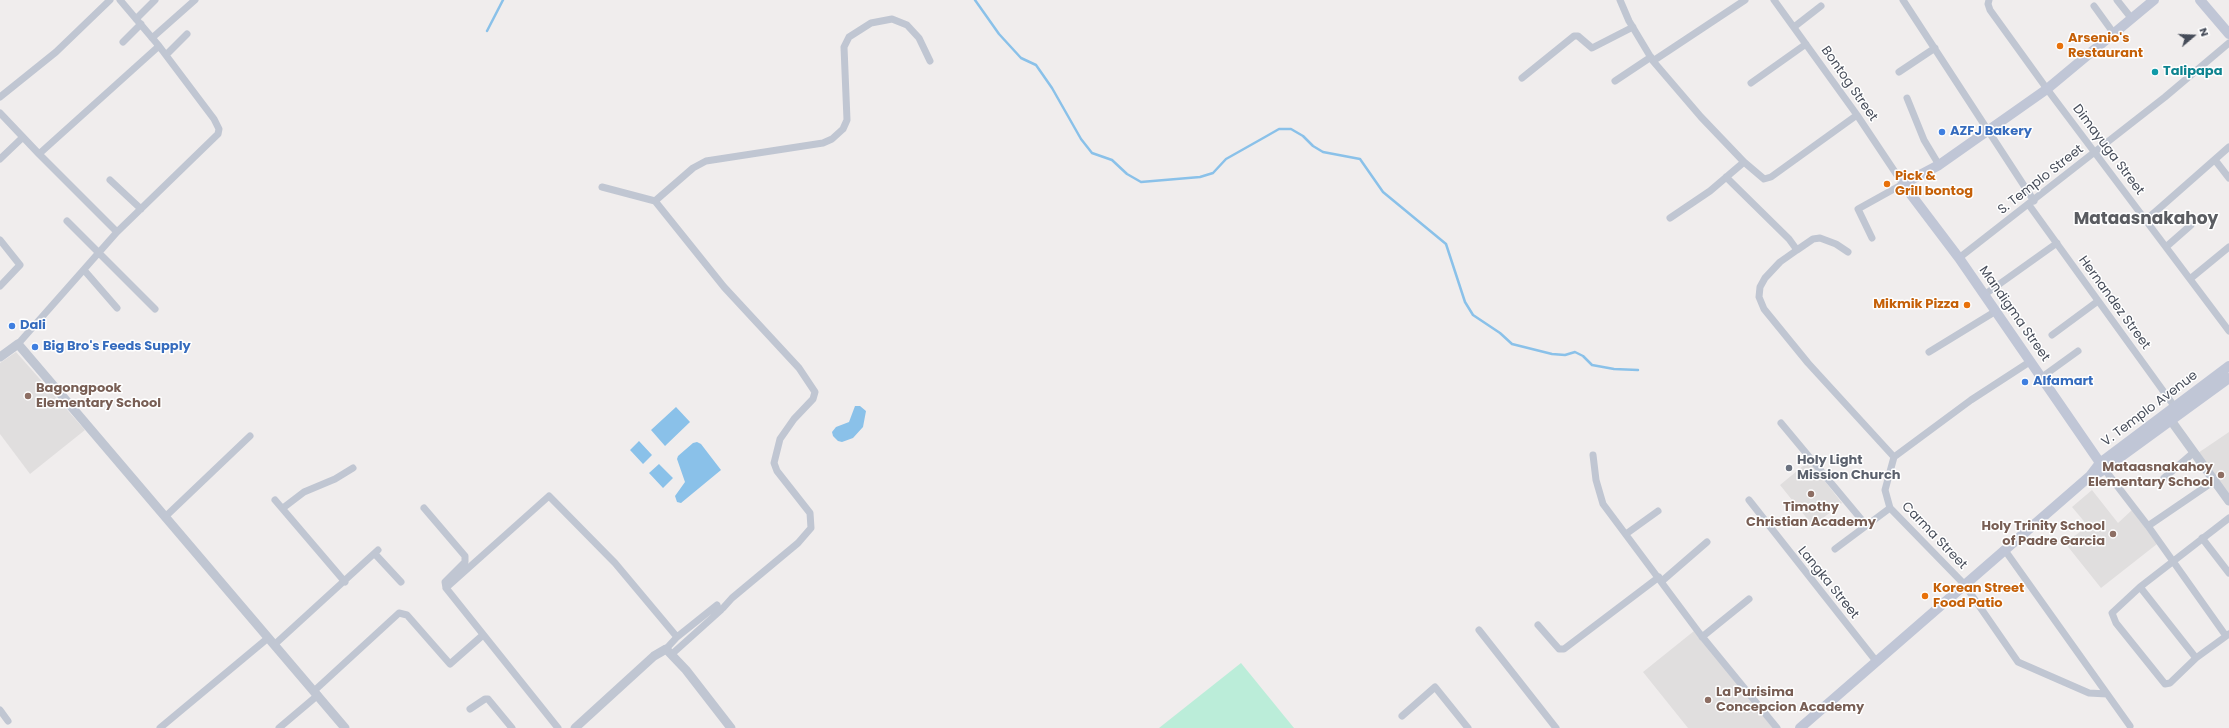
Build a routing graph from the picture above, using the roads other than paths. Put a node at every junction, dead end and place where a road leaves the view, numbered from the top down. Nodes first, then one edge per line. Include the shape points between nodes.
1 (110, 0) edge
2 (121, 0) edge
3 (155, 0) edge
4 (195, 0) edge
5 (1620, 0) edge
6 (1745, 0) edge
7 (1774, 0) edge
8 (1903, 0) edge
9 (1989, 0) edge
10 (2117, 0) edge
11 (2154, 0) edge
12 (2200, 0) edge
13 (1821, 6) dead end
14 (2094, 6) dead end
15 (2132, 19) junction
16 (139, 22) junction
17 (1633, 27) junction
18 (1794, 27) junction
19 (187, 34) dead end
20 (2229, 34) edge
21 (2115, 35) junction
22 (152, 38) junction
23 (123, 42) dead end
24 (2229, 43) edge
25 (1806, 44) junction
26 (159, 46) junction
27 (1935, 48) junction
28 (166, 55) junction
29 (1652, 59) junction
30 (930, 61) dead end
31 (1898, 72) dead end
32 (1522, 78) dead end
33 (1615, 81) dead end
34 (1751, 83) dead end
35 (2047, 89) junction
36 (0, 97) edge
37 (1907, 98) dead end
38 (0, 113) edge
39 (1856, 115) junction
40 (1988, 130) junction
41 (22, 138) junction
42 (2229, 147) edge
43 (2095, 153) junction
44 (38, 154) junction
45 (0, 159) edge
46 (2215, 160) junction
47 (1744, 162) junction
48 (1939, 165) junction
49 (1726, 177) junction
50 (2229, 178) edge
51 (110, 180) dead end
52 (1903, 184) junction
53 (602, 187) dead end
54 (655, 201) junction
55 (2031, 203) junction
56 (141, 209) junction
57 (1670, 218) dead end
58 (2146, 220) junction
59 (67, 221) dead end
60 (2191, 225) dead end
61 (117, 232) junction
62 (1872, 238) dead end
63 (0, 240) edge
64 (2057, 243) junction
65 (2166, 247) junction
66 (2229, 247) edge
67 (1797, 250) junction
68 (1848, 252) dead end
69 (99, 253) junction
70 (1959, 258) junction
71 (84, 270) junction
72 (2190, 279) junction
73 (0, 286) edge
74 (1984, 295) junction
75 (2098, 301) junction
76 (117, 308) dead end
77 (155, 309) dead end
78 (1996, 311) junction
79 (2229, 331) edge
80 (2052, 335) dead end
81 (18, 344) junction
82 (2078, 351) dead end
83 (1930, 352) dead end
84 (0, 357) edge
85 (2031, 361) junction
86 (2229, 366) edge
87 (2042, 377) junction
88 (2229, 378) edge
89 (2174, 406) junction
90 (2165, 412) junction
91 (2181, 415) junction
92 (2171, 422) junction
93 (1781, 423) dead end
94 (250, 436) dead end
95 (2193, 453) junction
96 (1593, 455) dead end
97 (1894, 456) junction
98 (2102, 466) junction
99 (353, 468) dead end
100 (2164, 478) dead end
101 (2214, 481) junction
102 (275, 500) dead end
103 (1748, 500) dead end
104 (2229, 501) edge
105 (283, 508) junction
106 (424, 508) dead end
107 (1890, 508) junction
108 (1658, 511) dead end
109 (164, 518) junction
110 (2229, 518) edge
111 (1866, 525) junction
112 (2148, 526) junction
113 (1626, 534) junction
114 (2202, 538) junction
115 (1707, 542) dead end
116 (1835, 549) dead end
117 (2004, 549) junction
118 (2172, 561) junction
119 (2229, 573) edge
120 (1660, 579) junction
121 (345, 582) junction
122 (401, 582) dead end
123 (1964, 584) junction
124 (2140, 587) junction
125 (446, 588) junction
126 (1749, 599) dead end
127 (720, 607) junction
128 (1538, 625) dead end
129 (1479, 630) dead end
130 (483, 635) junction
131 (2227, 635) edge
132 (677, 637) junction
133 (1702, 637) junction
134 (268, 638) junction
135 (274, 645) junction
136 (669, 652) junction
137 (2196, 658) junction
138 (1876, 661) junction
139 (316, 693) junction
140 (2107, 694) junction
141 (470, 709) dead end
142 (0, 710) edge
143 (1402, 716) dead end
144 (8, 720) dead end
145 (2130, 726) dead end
146 (160, 728) edge
147 (280, 728) edge
148 (345, 728) edge
149 (512, 728) edge
150 (558, 728) edge
151 (575, 728) edge
152 (731, 728) edge
153 (1468, 728) edge
154 (1556, 728) edge
155 (1777, 728) edge
156 (1800, 728) edge

1 - 36 street via 56,52
2 - 16 street
3 - 16 street
4 - 22 street
5 - 17 street
6 - 29 street
7 - 18 street, Bontog Street
8 - 27 street, Hernandez Street
9 - 35 street, Dimayuga Street via 1990,10
10 - 15 street
11 - 15 main road
12 - 20 main road
13 - 18 street
14 - 21 street
15 - 21 main road
16 - 22 street
16 - 23 street
17 - 29 street
17 - 32 street via 1592,48 1578,36 1574,36
18 - 25 street, Bontog Street
19 - 28 street
21 - 35 main road
22 - 26 street
24 - 43 street, S. Templo Street
25 - 34 street
25 - 39 street, Bontog Street
26 - 28 street
26 - 44 street
27 - 31 street
27 - 40 street, Hernandez Street
28 - 56 street via 219,129 218,134
29 - 33 street
29 - 47 street
30 - 54 street via 919,38 907,25 892,19 871,23 849,37 844,47 847,120 843,129 832,139 823,143 706,161 693,168
35 - 40 main road
35 - 43 street, Dimayuga Street
37 - 48 street via 1924,140
38 - 41 street
39 - 47 street via 1768,179 1762,178
39 - 52 street, Bontog Street
40 - 48 main road
40 - 55 street, Hernandez Street
41 - 44 street
41 - 45 street
42 - 46 street
43 - 55 street, S. Templo Street
43 - 58 street, Dimayuga Street
44 - 61 street
46 - 50 street
46 - 58 street
47 - 49 street
48 - 52 main road
49 - 57 street via 1687,209
49 - 67 street
51 - 56 street
52 - 62 street via 1858,209
52 - 70 main road, Mandigma Street
53 - 54 street
54 - 127 street via 724,287 799,368 815,392 814,399 794,419 780,439 774,463 776,471 810,512 811,528 798,543
55 - 64 street, Hernandez Street
55 - 70 street, S. Templo Street
56 - 61 street
58 - 65 street, Dimayuga Street
59 - 69 street
60 - 65 street
61 - 69 street
63 - 73 street via 20,265
64 - 74 street
64 - 75 street, Hernandez Street
65 - 72 street, Dimayuga Street
66 - 72 street
67 - 68 street via 1813,239 1820,238
67 - 97 street via 1780,262 1765,278 1758,293 1762,305 1808,363
69 - 71 street
69 - 77 street
70 - 74 main road, Mandigma Street
71 - 76 street
71 - 81 street
72 - 79 street, Dimayuga Street
74 - 78 main road, Mandigma Street
75 - 80 street
75 - 89 street, Hernandez Street
78 - 83 street
78 - 85 main road, Mandigma Street
81 - 84 street
81 - 109 street
82 - 87 street
85 - 87 main road, Mandigma Street
85 - 97 street via 1971,400
86 - 89 main road, V. Templo Avenue
87 - 98 main road, Mandigma Street
88 - 91 main road, V. Templo Avenue
89 - 90 main road, V. Templo Avenue
89 - 91 street, Hernandez Street
90 - 92 street
90 - 98 main road, V. Templo Avenue
91 - 92 main road, V. Templo Avenue
92 - 95 street
92 - 98 main road, V. Templo Avenue
93 - 111 street
94 - 109 street
95 - 100 street
95 - 101 street
96 - 113 street via 1596,480 1603,504
97 - 107 street, Carma Street via 1885,490
98 - 112 street
98 - 117 main road, V. Templo Avenue
99 - 105 street via 304,492
101 - 104 street
101 - 112 street
102 - 105 street
103 - 138 street, Langka Street
105 - 121 street
106 - 125 street via 465,556 465,562 445,582
107 - 111 street
107 - 123 street, Carma Street
108 - 113 street
109 - 134 street
110 - 114 street
111 - 116 street
112 - 118 street
113 - 120 street
114 - 118 street
114 - 119 street
115 - 120 street
117 - 123 main road, V. Templo Avenue
117 - 140 street
118 - 124 street
118 - 131 street
120 - 128 street via 1564,649 1559,649
120 - 133 street
121 - 122 street via 377,552
121 - 135 street
123 - 138 main road, V. Templo Avenue
123 - 140 street, Carma Street via 2018,662 2089,693
124 - 137 street
124 - 137 street via 2115,609 2112,616 2162,681 2165,684 2170,682
125 - 130 street
125 - 132 street via 549,496 615,563
126 - 133 street
127 - 132 street
127 - 136 street
129 - 154 street
130 - 139 street via 450,664 407,615 399,613
130 - 150 street
131 - 137 street
132 - 136 street
133 - 155 street
134 - 135 street
134 - 146 street
135 - 139 street
136 - 151 street via 654,656
136 - 152 street
138 - 156 main road, V. Templo Avenue
139 - 147 street
139 - 148 street
140 - 145 street
141 - 149 street via 485,698 488,699
142 - 144 street
143 - 153 street via 1435,688

